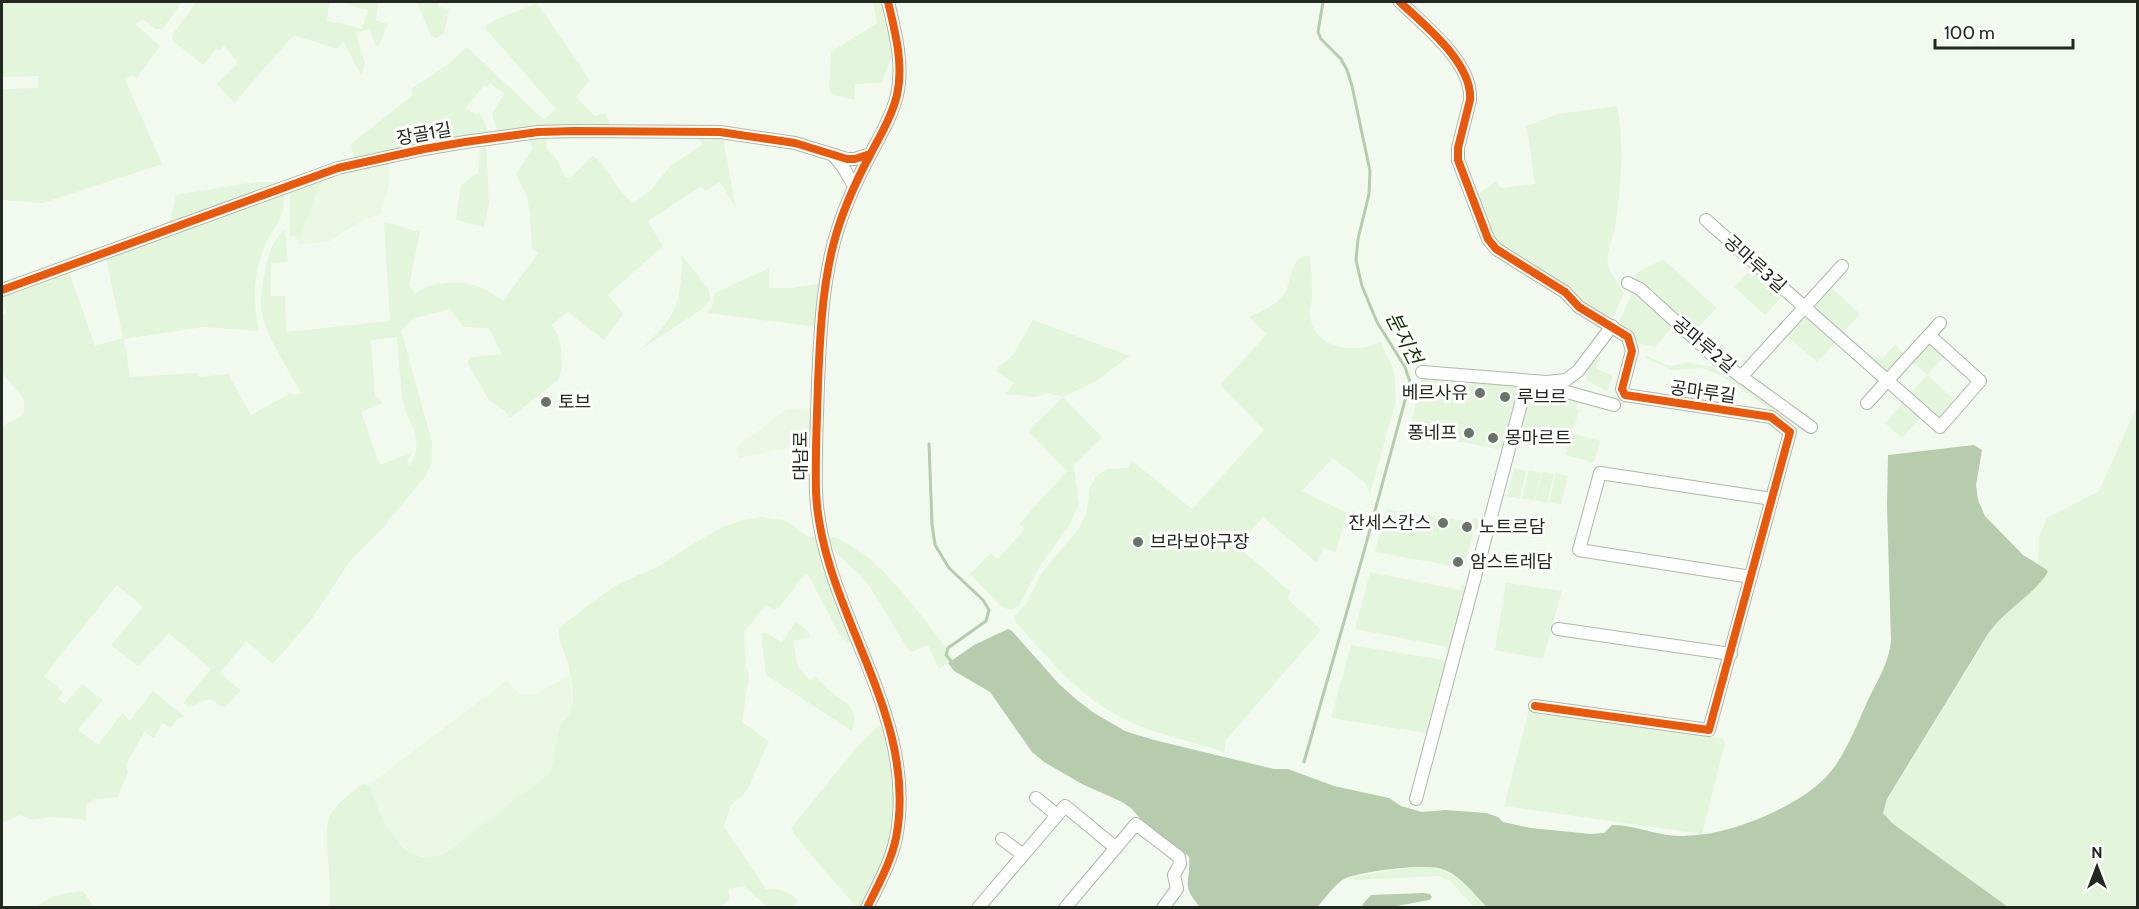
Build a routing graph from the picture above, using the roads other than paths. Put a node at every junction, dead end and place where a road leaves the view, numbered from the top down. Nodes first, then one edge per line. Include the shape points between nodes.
1 (888, 2) edge
2 (1400, 2) edge
3 (870, 153) junction
4 (833, 155) junction
5 (854, 186) junction
6 (1706, 220) dead end
7 (1842, 266) dead end
8 (1628, 283) dead end
9 (2, 290) edge
10 (1804, 307) junction
11 (1940, 323) dead end
12 (1612, 326) junction
13 (1929, 335) junction
14 (1422, 372) dead end
15 (1741, 377) junction
16 (1527, 381) junction
17 (1888, 381) junction
18 (1867, 404) dead end
19 (1614, 405) dead end
20 (1811, 427) dead end
21 (1772, 499) junction
22 (1751, 577) junction
23 (1558, 629) dead end
24 (1731, 654) junction
25 (1535, 706) dead end
26 (1036, 798) dead end
27 (1416, 799) dead end
28 (1057, 815) junction
29 (1002, 839) dead end
30 (1116, 848) junction
31 (1023, 855) junction
32 (986, 905) edge
33 (867, 908) edge
34 (1065, 908) edge
35 (1163, 908) edge

1 - 3 street, 대남로 via 898,54 898,85 890,115
2 - 12 street, 공마루길 via 1438,38 1467,79 1470,100 1458,160 1491,244
3 - 4 street, 장골1길 via 855,159
3 - 5 street, 대남로
4 - 5 street
4 - 9 street, 장골1길 via 769,138 697,132 538,132 455,144 316,175
5 - 33 street, 대남로 via 834,241 826,284 819,365 816,492 825,549 885,718 897,767 895,839
6 - 10 street, 공마루3길
7 - 10 street
8 - 15 street, 공마루2길 via 1640,289
10 - 15 street
10 - 17 street, 공마루3길
11 - 13 street
12 - 16 street via 1572,376 1558,382
12 - 21 street, 공마루길 via 1628,337 1632,346 1622,389 1625,395 1771,417 1790,432
13 - 17 street
13 - 17 street, 공마루3길 via 1980,381 1940,427
14 - 16 street
15 - 20 street, 공마루2길
16 - 19 street
16 - 27 street
17 - 18 street
21 - 22 street, 공마루길
21 - 22 street via 1600,473 1579,550
22 - 24 street, 공마루길
23 - 24 street
24 - 25 street, 공마루길 via 1707,731
26 - 28 street
28 - 30 street via 1065,806
28 - 31 street
29 - 31 street
30 - 34 street
30 - 35 street via 1136,824 1179,857 1174,875 1177,889
31 - 32 street

